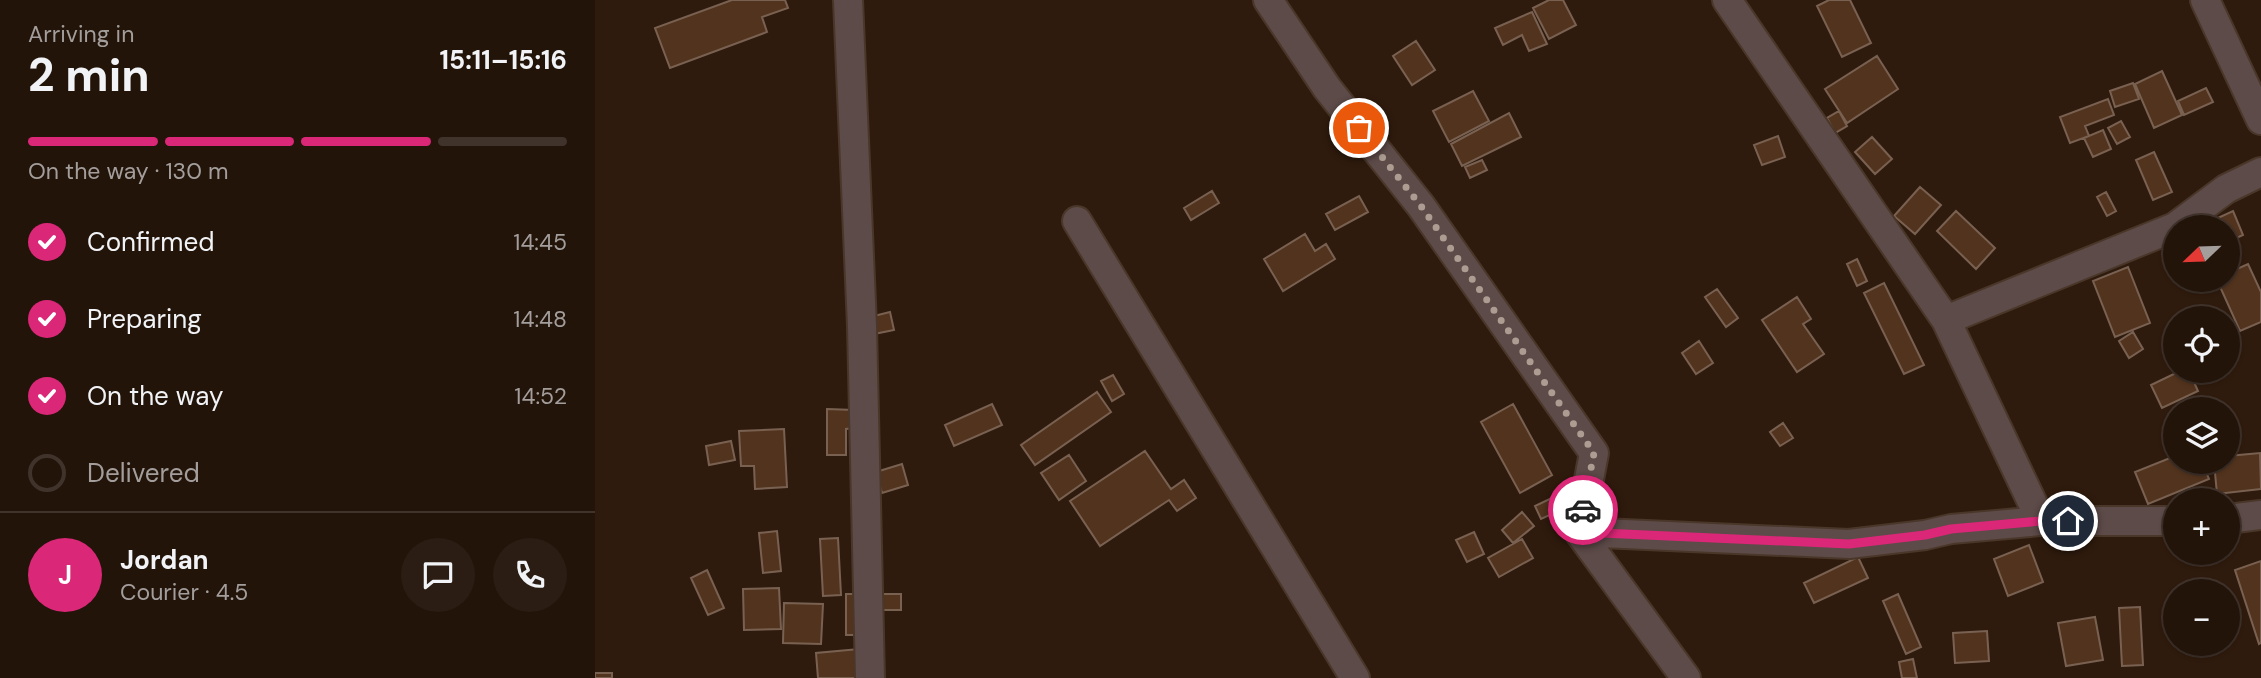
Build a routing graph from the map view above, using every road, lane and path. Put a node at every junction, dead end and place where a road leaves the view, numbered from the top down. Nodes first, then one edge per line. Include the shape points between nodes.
1 (848, 0) edge
2 (1268, 0) edge
3 (1727, 0) edge
4 (2206, 0) edge
5 (2261, 120) edge
6 (2261, 172) edge
7 (1077, 221) dead end
8 (1946, 320) junction
9 (2261, 515) edge
10 (2240, 518) edge
11 (2041, 521) junction
12 (2163, 521) edge
13 (1579, 532) junction
14 (870, 678) edge
15 (1355, 678) edge
16 (1686, 678) edge

1 - 14 street
2 - 13 street via 1327,88 1421,206 1594,453
3 - 8 street
4 - 5 street
6 - 8 street via 2226,188 2175,227
7 - 15 street
8 - 11 street
9 - 10 street
11 - 12 street
11 - 13 street via 1849,544
13 - 16 street

